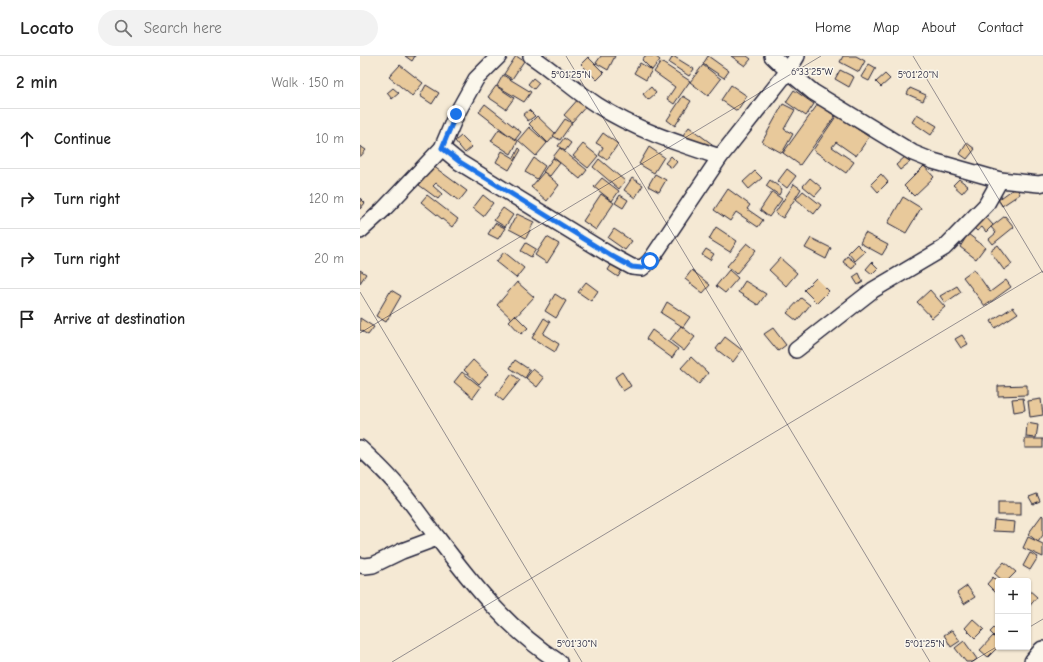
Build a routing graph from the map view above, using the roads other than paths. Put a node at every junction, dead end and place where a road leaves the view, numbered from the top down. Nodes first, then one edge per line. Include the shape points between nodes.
1 (500, 56) edge
2 (531, 56) edge
3 (772, 56) edge
4 (797, 56) edge
5 (788, 71) junction
6 (442, 148) junction
7 (720, 157) junction
8 (1000, 180) junction
9 (1043, 183) edge
10 (360, 231) edge
11 (796, 350) dead end
12 (360, 448) edge
13 (437, 538) junction
14 (360, 565) edge
15 (1043, 651) edge
16 (559, 662) edge
17 (1034, 662) edge

1 - 6 street via 476,79 456,114
2 - 7 street via 592,101 629,123 663,139
3 - 5 street
4 - 5 street
5 - 7 street
5 - 8 street via 813,92 913,153
6 - 7 street via 460,162 610,255 632,267 642,268 650,261
6 - 10 street
8 - 9 street
8 - 11 street via 986,205 944,248 873,290
12 - 13 street via 401,490
13 - 14 street via 373,565
13 - 16 street via 508,622 540,650
15 - 17 main road

